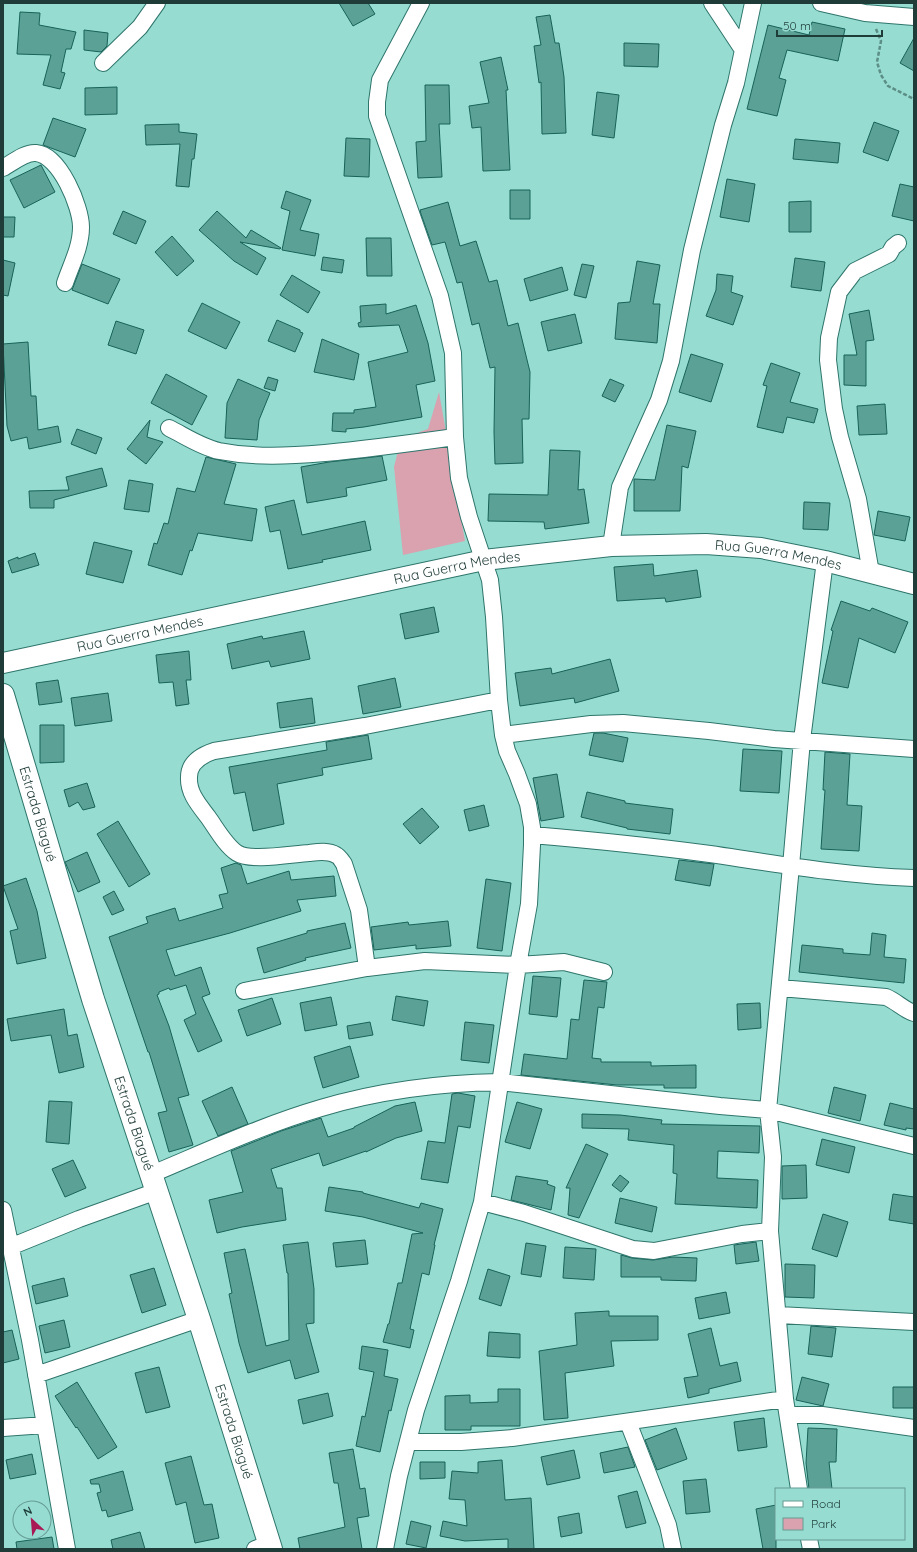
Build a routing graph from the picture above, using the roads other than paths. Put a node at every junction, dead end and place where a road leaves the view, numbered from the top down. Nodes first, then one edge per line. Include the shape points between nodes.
1 (158, 3) edge
2 (421, 3) edge
3 (712, 3) edge
4 (753, 3) edge
5 (821, 3) edge
6 (914, 17) edge
7 (743, 50) junction
8 (103, 62) dead end
9 (3, 168) edge
10 (898, 243) dead end
11 (65, 283) dead end
12 (169, 428) dead end
13 (455, 437) junction
14 (611, 546) junction
15 (484, 560) junction
16 (825, 561) junction
17 (871, 573) junction
18 (914, 584) edge
19 (3, 663) edge
20 (3, 695) edge
21 (499, 700) junction
22 (503, 735) junction
23 (802, 740) junction
24 (914, 749) edge
25 (532, 835) junction
26 (791, 866) junction
27 (914, 878) edge
28 (518, 965) junction
29 (367, 968) junction
30 (604, 972) dead end
31 (780, 988) junction
32 (244, 991) dead end
33 (914, 1013) edge
34 (500, 1082) junction
35 (768, 1110) junction
36 (914, 1146) edge
37 (154, 1182) junction
38 (482, 1202) junction
39 (3, 1210) edge
40 (770, 1230) junction
41 (10, 1247) junction
42 (778, 1315) junction
43 (199, 1319) junction
44 (914, 1322) edge
45 (36, 1375) junction
46 (785, 1399) junction
47 (788, 1415) junction
48 (628, 1422) junction
49 (45, 1425) junction
50 (3, 1428) edge
51 (914, 1428) edge
52 (408, 1442) junction
53 (799, 1488) edge
54 (265, 1547) edge
55 (67, 1549) edge
56 (385, 1549) edge
57 (673, 1549) edge

1 - 8 street via 140,27
2 - 13 street via 380,80 378,116 440,296 453,354
3 - 7 street
4 - 7 street
5 - 6 street via 865,13
7 - 14 street via 692,250 671,361 659,400 620,487
9 - 11 street via 26,154 36,153 49,158 61,172 77,207 81,227 78,246
10 - 17 street via 889,254 855,271 839,292 829,338 828,360 834,408 858,499
12 - 13 street via 218,450 278,457 368,449
13 - 15 street via 459,478
14 - 15 street, Rua Guerra Mendes
14 - 16 street, Rua Guerra Mendes via 706,544 761,548
15 - 19 street, Rua Guerra Mendes
15 - 21 street via 490,580 494,617
16 - 17 street, Rua Guerra Mendes
16 - 23 street
17 - 18 street, Rua Guerra Mendes
20 - 37 main road, Estrada Biagué via 93,999
21 - 22 street
21 - 29 street via 378,724 214,751 198,759 191,766 189,782 194,798 236,853 263,857 321,852 340,858 359,910
22 - 23 street via 591,724 623,723
22 - 25 street via 528,804
23 - 24 street
23 - 26 street
25 - 26 street via 626,843
25 - 28 street via 529,904
26 - 27 street
26 - 31 street
28 - 29 street via 425,961
28 - 30 street via 564,962
28 - 34 street
29 - 32 street
31 - 33 street via 886,997
31 - 35 street
34 - 35 street
34 - 37 street via 416,1088 321,1108 248,1134
34 - 38 street
35 - 36 street
35 - 40 street via 773,1157
37 - 41 street via 79,1219
37 - 43 main road, Estrada Biagué
38 - 40 street via 633,1249 654,1251
38 - 52 street
39 - 41 street
40 - 42 street
41 - 45 street
42 - 44 street
42 - 46 street
43 - 45 street
43 - 54 main road, Estrada Biagué
45 - 49 street
46 - 47 street
46 - 48 street
47 - 51 street via 822,1415
47 - 53 street
48 - 52 street via 512,1438 461,1442
48 - 57 street via 668,1526
49 - 50 street
49 - 55 street
52 - 56 street

